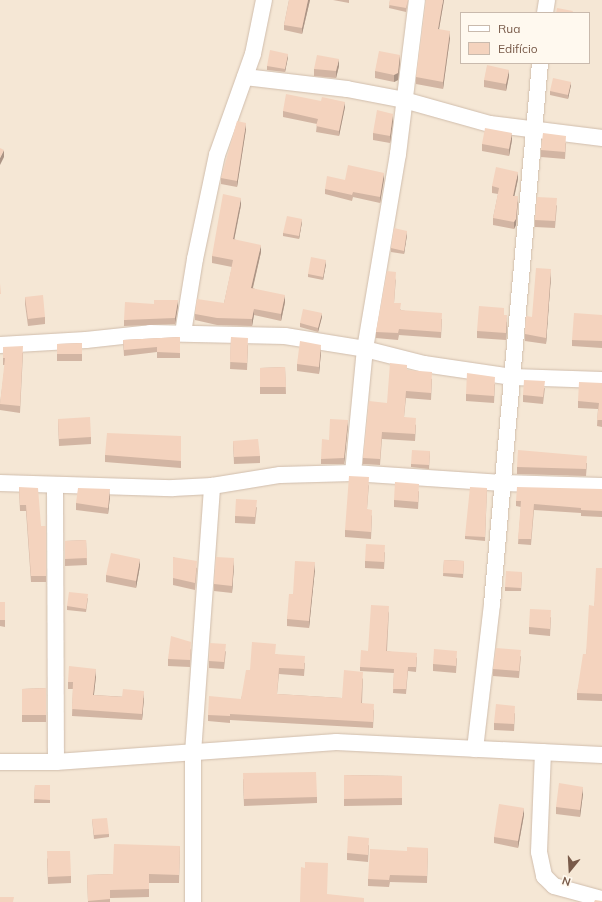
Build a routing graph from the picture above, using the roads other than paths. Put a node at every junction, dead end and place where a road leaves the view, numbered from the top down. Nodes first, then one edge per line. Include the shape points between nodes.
1 (264, 0) edge
2 (417, 0) edge
3 (547, 0) edge
4 (545, 12) edge
5 (540, 64) edge
6 (245, 77) junction
7 (404, 100) junction
8 (533, 130) junction
9 (602, 138) edge
10 (183, 333) junction
11 (0, 345) edge
12 (365, 348) junction
13 (512, 377) junction
14 (602, 380) edge
15 (353, 473) junction
16 (0, 483) edge
17 (503, 483) junction
18 (55, 486) junction
19 (212, 486) junction
20 (602, 486) edge
21 (475, 749) junction
22 (543, 752) junction
23 (193, 753) junction
24 (602, 755) edge
25 (0, 762) edge
26 (56, 762) junction
27 (602, 899) edge
28 (193, 902) edge

1 - 6 street via 253,54
2 - 7 street
3 - 4 street
5 - 8 street
6 - 7 street via 347,89
6 - 10 street via 217,155 195,259
7 - 8 street via 490,124
7 - 12 street via 398,154
8 - 9 street
8 - 13 street
10 - 11 street
10 - 12 street via 285,336
12 - 13 street via 424,364
12 - 15 street
13 - 14 street
13 - 17 street
15 - 17 street
15 - 19 street via 280,475
16 - 18 street
17 - 20 street
17 - 21 street
18 - 19 street
18 - 26 street
19 - 23 street
21 - 22 street
21 - 23 street via 336,742 251,746
22 - 24 street
22 - 27 street via 539,852 544,876 554,886
23 - 26 street
23 - 28 street
25 - 26 street

